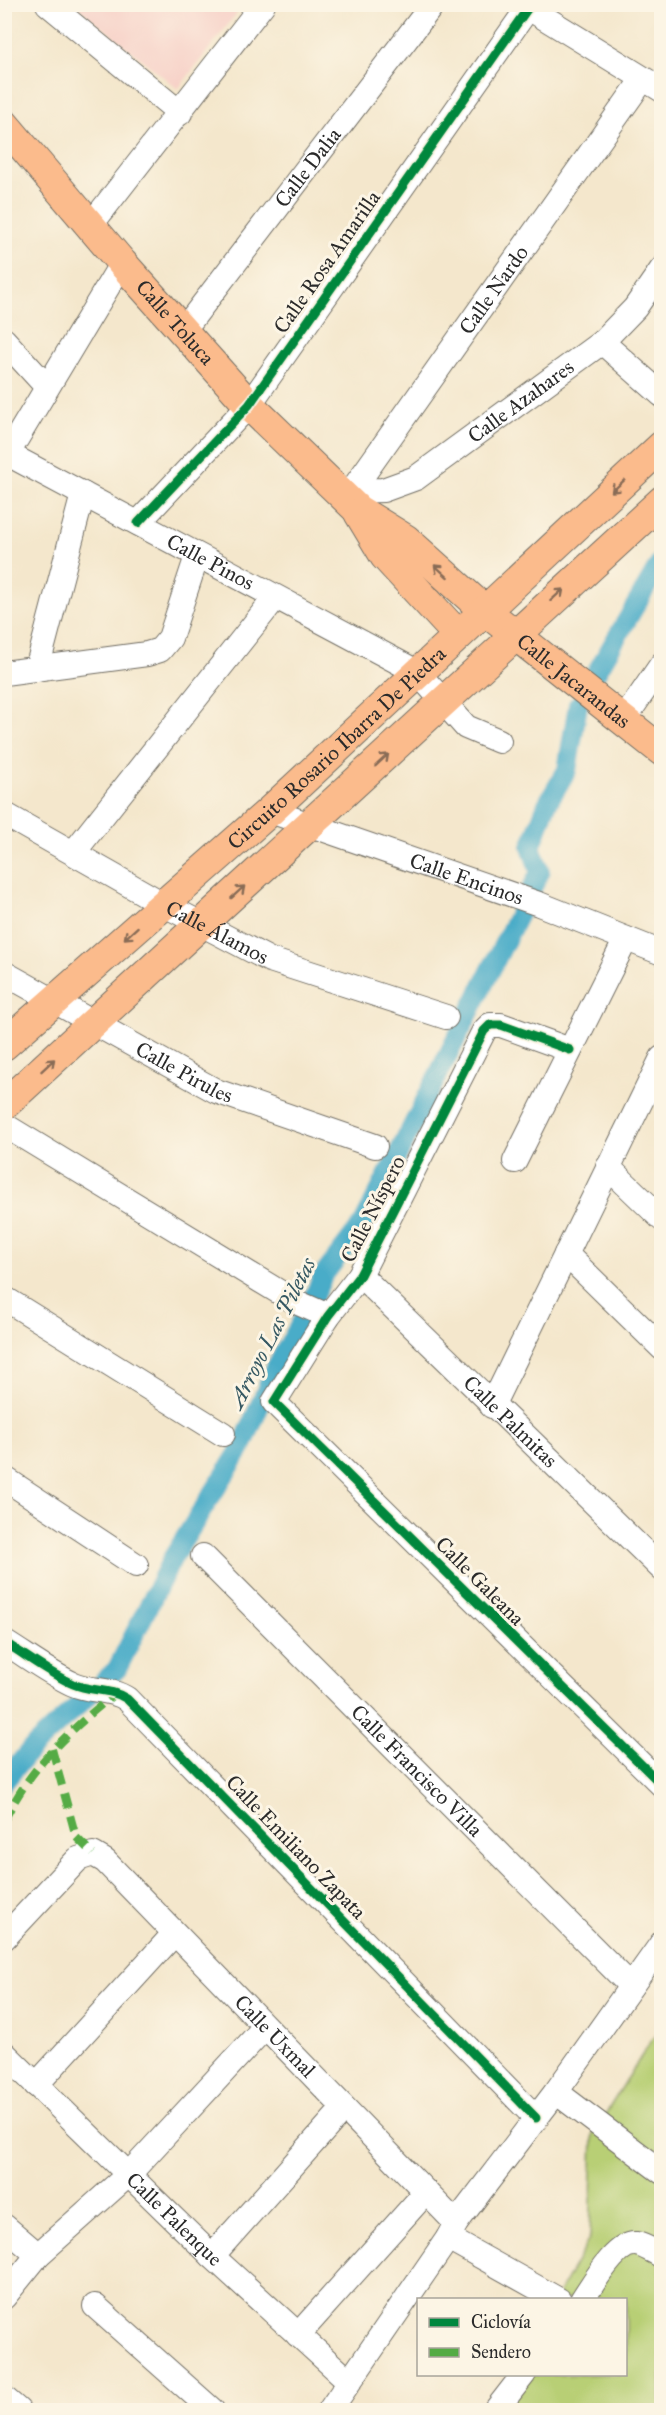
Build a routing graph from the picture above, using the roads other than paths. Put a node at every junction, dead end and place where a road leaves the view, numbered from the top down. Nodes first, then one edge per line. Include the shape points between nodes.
1 (48, 4) edge
2 (263, 4) edge
3 (433, 4) edge
4 (525, 6) edge
5 (652, 84) edge
6 (180, 113) junction
7 (4, 124) edge
8 (90, 226) junction
9 (122, 263) junction
10 (662, 269) edge
11 (182, 332) junction
12 (4, 339) edge
13 (602, 342) junction
14 (47, 387) junction
15 (662, 395) edge
16 (249, 405) junction
17 (662, 446) edge
18 (6, 453) edge
19 (83, 494) junction
20 (352, 500) junction
21 (662, 501) edge
22 (138, 523) junction
23 (197, 556) junction
24 (274, 598) junction
25 (484, 610) junction
26 (514, 634) junction
27 (458, 635) junction
28 (662, 664) edge
29 (37, 669) junction
30 (417, 672) junction
31 (4, 673) edge
32 (444, 703) junction
33 (623, 721) junction
34 (499, 741) dead end
35 (662, 751) edge
36 (270, 811) junction
37 (4, 814) edge
38 (312, 825) junction
39 (74, 852) junction
40 (163, 904) junction
41 (202, 925) junction
42 (626, 939) junction
43 (662, 953) edge
44 (4, 973) edge
45 (54, 1000) junction
46 (446, 1017) dead end
47 (94, 1022) junction
48 (4, 1045) edge
49 (570, 1050) junction
50 (662, 1058) edge
51 (4, 1105) edge
52 (4, 1125) edge
53 (375, 1146) dead end
54 (516, 1161) dead end
55 (608, 1167) junction
56 (662, 1219) edge
57 (566, 1254) junction
58 (360, 1275) junction
59 (4, 1298) edge
60 (322, 1314) junction
61 (662, 1348) edge
62 (274, 1402) joint
63 (492, 1406) junction
64 (223, 1434) dead end
65 (4, 1478) edge
66 (203, 1556) dead end
67 (136, 1565) dead end
68 (662, 1569) edge
69 (4, 1642) edge
70 (662, 1785) edge
71 (174, 1934) junction
72 (4, 1938) edge
73 (662, 1943) edge
74 (631, 1986) junction
75 (265, 2027) junction
76 (4, 2053) edge
77 (36, 2085) junction
78 (556, 2092) junction
79 (344, 2108) junction
80 (536, 2118) junction
81 (662, 2172) edge
82 (128, 2175) junction
83 (426, 2192) junction
84 (4, 2226) edge
85 (452, 2230) junction
86 (38, 2255) junction
87 (212, 2256) junction
88 (662, 2256) edge
89 (4, 2297) edge
90 (556, 2298) edge
91 (583, 2298) edge
92 (95, 2306) dead end
93 (298, 2335) junction
94 (522, 2376) edge
95 (349, 2381) junction
96 (4, 2398) edge
97 (18, 2410) edge
98 (212, 2410) edge
99 (330, 2410) edge
100 (496, 2410) edge

1 - 6 street
2 - 6 street
3 - 11 street, Calle Dalia
4 - 5 street
4 - 16 street, Calle Rosa Amarilla
5 - 20 street, Calle Nardo
6 - 8 street
7 - 8 main road, Calle Toluca
8 - 9 main road, Calle Toluca
9 - 11 main road, Calle Toluca
9 - 14 street
10 - 13 street, Calle Azahares via 635,308
11 - 16 main road, Calle Toluca
12 - 14 street
13 - 15 street
13 - 20 street, Calle Azahares via 416,478
14 - 18 street
16 - 20 main road, Calle Toluca
16 - 22 street, Calle Rosa Amarilla
17 -> 25 main road, Circuito Rosario Ibarra De Piedra
18 - 19 street, Calle Pinos
19 - 22 street, Calle Pinos
19 - 29 street
25 -> 20 main road, Calle Toluca via 405,539
20 - 27 main road, Calle Toluca via 385,556
26 -> 21 main road
22 - 23 street, Calle Pinos
23 - 24 street, Calle Pinos
23 - 29 street via 171,638 160,650
24 - 30 street, Calle Pinos
24 - 39 street
25 - 26 main road, Calle Jacarandas
25 - 27 main road, Circuito Rosario Ibarra De Piedra
26 - 32 main road
26 - 33 main road, Calle Jacarandas
27 - 30 main road, Circuito Rosario Ibarra De Piedra
28 - 33 street
29 - 31 street
30 - 32 street
30 - 36 main road, Circuito Rosario Ibarra De Piedra
32 - 34 street via 466,727
38 -> 32 main road
33 - 35 main road, Calle Jacarandas
36 - 38 street, Calle Encinos
36 - 40 main road, Circuito Rosario Ibarra De Piedra
37 - 39 street, Calle Álamos
41 -> 38 main road
38 - 42 street, Calle Encinos via 539,904
39 - 40 street, Calle Álamos
40 - 41 street, Calle Álamos
40 -> 45 main road, Circuito Rosario Ibarra De Piedra
41 - 46 street, Calle Álamos via 270,960
41 - 47 main road
42 - 43 street, Calle Encinos
42 - 49 street
44 - 45 street, Calle Pirules
45 - 47 street, Calle Pirules
45 - 48 main road, Circuito Rosario Ibarra De Piedra
51 -> 47 main road
47 - 53 street, Calle Pirules via 216,1091
49 - 54 street
49 - 58 street, Calle Níspero via 501,1025 490,1025 484,1031
50 - 55 street
52 - 60 street
55 - 56 street
55 - 57 street
57 - 61 street
57 - 63 street
58 - 60 street, Calle Níspero
58 - 63 street, Calle Palmitas
59 - 64 street
60 - 62 street, Calle Níspero
62 - 70 street, Calle Galeana
63 - 68 street, Calle Palmitas
65 - 67 street
66 - 74 street, Calle Francisco Villa
69 - 80 street, Calle Emiliano Zapata via 70,1683 117,1692
71 - 72 street, Calle Uxmal via 105,1861 93,1854 78,1859
71 - 75 street, Calle Uxmal
71 - 77 street
73 - 74 street
74 - 78 street
75 - 79 street, Calle Uxmal
75 - 82 street
76 - 77 street, Calle Palenque
77 - 82 street, Calle Palenque
78 - 80 street
78 - 81 street
79 - 83 street, Calle Uxmal
79 - 87 street
80 - 85 street
82 - 86 street
82 - 87 street, Calle Palenque
83 - 85 street, Calle Uxmal
83 - 93 street
84 - 86 street
85 - 90 street, Calle Uxmal
85 - 95 street
86 - 89 street
87 - 93 street, Calle Palenque
88 - 91 street via 638,2244 627,2245 615,2253
92 - 98 street
93 - 95 street, Calle Palenque
94 - 100 street
95 - 99 street
96 - 97 street

